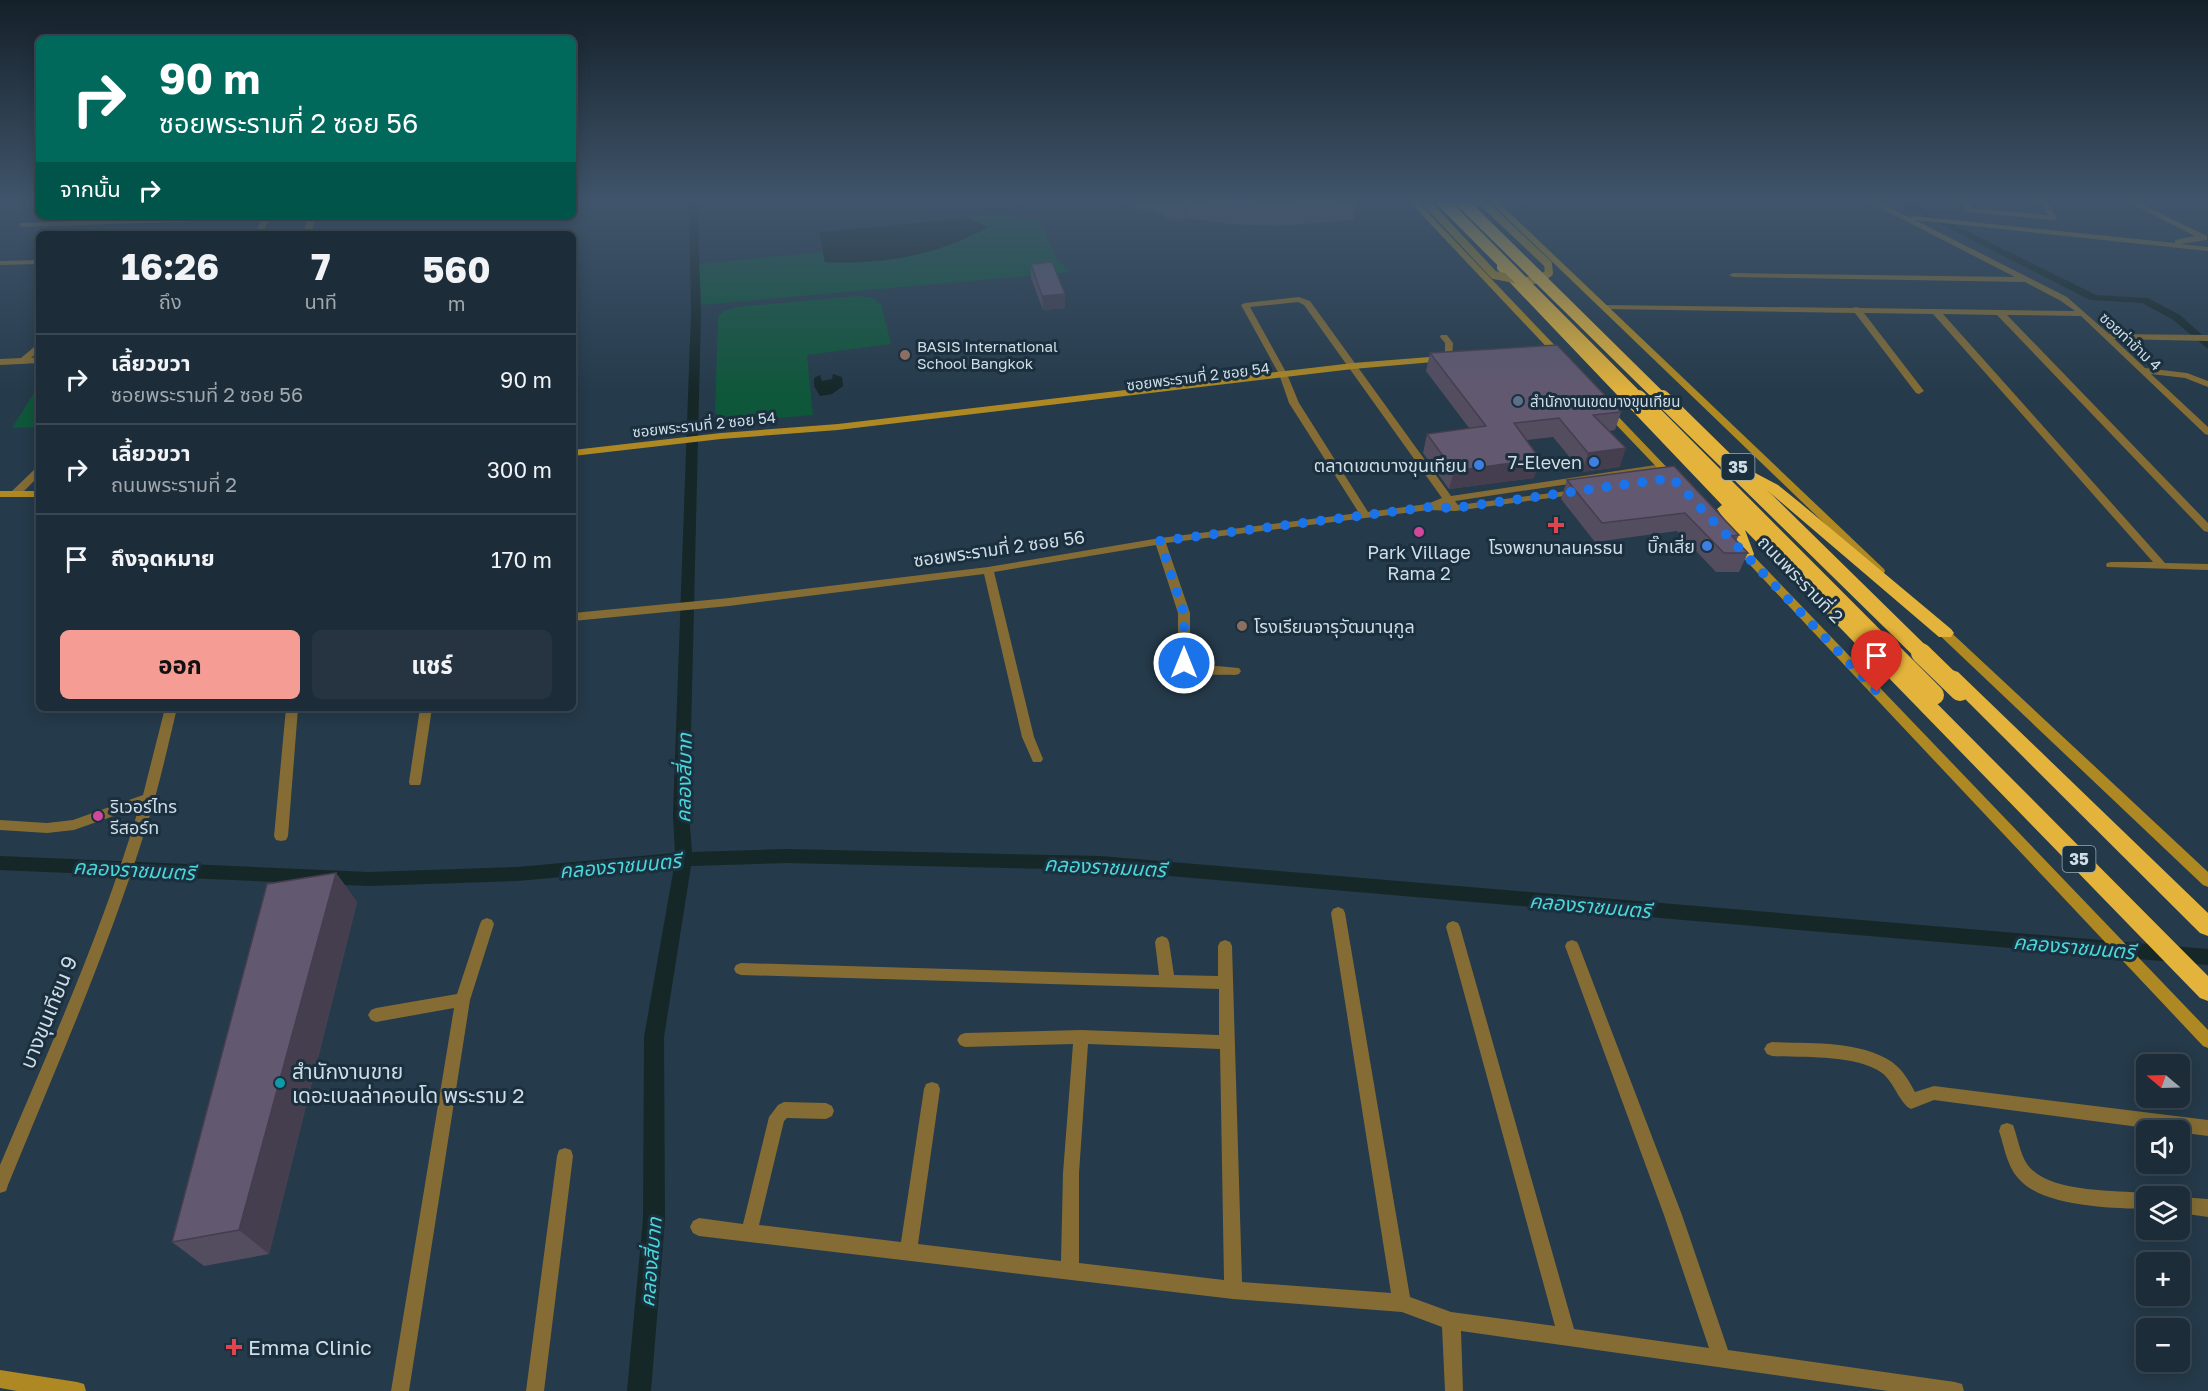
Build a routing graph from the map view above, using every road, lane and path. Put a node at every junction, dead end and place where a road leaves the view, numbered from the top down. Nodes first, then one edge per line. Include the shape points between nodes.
1 (1472, 264) edge
2 (1484, 264) edge
3 (1496, 264) edge
4 (1505, 264) edge
5 (1527, 264) edge
6 (1528, 264) edge
7 (1548, 264) edge
8 (1560, 264) edge
9 (1999, 264) edge
10 (1733, 275) dead end
11 (2031, 280) junction
12 (1604, 306) junction
13 (1856, 309) junction
14 (1935, 311) junction
15 (1999, 312) junction
16 (2083, 314) junction
17 (2106, 336) junction
18 (1444, 337) dead end
19 (2207, 338) edge
20 (36, 349) edge
21 (1542, 350) edge
22 (24, 360) junction
23 (36, 360) edge
24 (1454, 360) joint
25 (0, 362) edge
26 (1355, 369) junction
27 (2143, 370) junction
28 (1284, 378) junction
29 (2208, 384) edge
30 (1919, 391) dead end
31 (1600, 402) edge
32 (2204, 424) edge
33 (2208, 432) edge
34 (576, 453) edge
35 (1662, 467) junction
36 (1742, 470) junction
37 (36, 473) edge
38 (1708, 481) junction
39 (1680, 487) edge
40 (1603, 488) edge
41 (0, 494) edge
42 (15, 494) junction
43 (36, 494) edge
44 (1448, 499) junction
45 (1430, 507) junction
46 (1455, 508) junction
47 (1366, 516) junction
48 (2208, 529) edge
49 (1730, 537) edge
50 (1160, 541) junction
51 (1746, 554) junction
52 (2111, 565) dead end
53 (2162, 566) junction
54 (2208, 567) edge
55 (988, 570) junction
56 (576, 617) edge
57 (1945, 633) junction
58 (1235, 671) dead end
59 (1960, 691) dead end
60 (1934, 695) dead end
61 (170, 711) edge
62 (292, 711) edge
63 (426, 711) edge
64 (1037, 759) dead end
65 (415, 783) dead end
66 (149, 798) junction
67 (0, 825) edge
68 (281, 836) dead end
69 (2206, 879) edge
70 (1338, 913) dead end
71 (487, 924) dead end
72 (1453, 927) dead end
73 (2208, 927) edge
74 (1162, 942) dead end
75 (1225, 946) dead end
76 (1572, 946) dead end
77 (741, 969) dead end
78 (1167, 981) junction
79 (1226, 983) junction
80 (2208, 991) edge
81 (463, 1000) junction
82 (376, 1015) dead end
83 (1081, 1037) junction
84 (965, 1040) dead end
85 (2208, 1041) edge
86 (1226, 1042) junction
87 (1772, 1049) dead end
88 (932, 1089) dead end
89 (826, 1111) dead end
90 (2208, 1128) edge
91 (2007, 1131) dead end
92 (565, 1156) dead end
93 (0, 1185) edge
94 (2136, 1200) edge
95 (2190, 1206) edge
96 (2208, 1208) edge
97 (699, 1227) dead end
98 (749, 1233) junction
99 (908, 1251) junction
100 (1070, 1270) junction
101 (1233, 1290) junction
102 (1402, 1303) junction
103 (1452, 1321) junction
104 (1567, 1337) junction
105 (1722, 1359) junction
106 (0, 1378) edge
107 (77, 1391) edge
108 (400, 1391) edge
109 (535, 1391) edge
110 (1454, 1391) edge
111 (1955, 1391) edge

1 - 21 main road via 1559,357
2 - 7 main road, bridge via 1494,275 1525,281 1549,273
3 - 38 highway, ถนนพระรามที่ 2 / 35
4 - 60 highway, bridge
5 - 59 highway, bridge
6 - 36 highway, ถนนพระรามที่ 2 / 35
8 - 12 main road, 35
9 - 11 street, ซอยท่าข้าม 4
10 - 11 street
11 - 16 street, ซอยท่าข้าม 4
12 - 13 street
12 - 57 main road, 35
13 - 14 street
13 - 30 street
14 - 15 street
14 - 53 street
15 - 16 street
15 - 48 street
16 - 17 street, ซอยท่าข้าม 4
17 - 19 street
17 - 27 street, ซอยท่าข้าม 4
18 - 24 street
20 - 22 street
22 - 23 street
22 - 25 street
24 - 26 main road, ซอยพระรามที่ 2 ซอย 54
26 - 28 main road, ซอยพระรามที่ 2 ซอย 54
26 - 28 street via 1303,300 1245,305
26 - 44 street
27 - 29 street via 2187,376
27 - 32 street, ซอยท่าข้าม 4
28 - 34 main road, ซอยพระรามที่ 2 ซอย 54 via 863,430 838,427 722,436
28 - 47 street via 1294,403
31 - 35 main road
32 - 33 street, ซอยท่าข้าม 4
35 - 39 main road via 1666,479
35 - 44 street, ซอยพระรามที่ 2 ซอย 56
36 - 57 highway via 1773,488
36 - 73 highway, ถนนพระรามที่ 2 / 35
37 - 42 street
38 - 51 highway via 1735,523
38 - 80 highway, ถนนพระรามที่ 2 / 35
40 - 46 street, ซอยพระรามที่ 2 ซอย 56
41 - 42 main road
42 - 43 main road
44 - 45 street, ซอยพระรามที่ 2 ซอย 56
44 - 46 street
45 - 46 street, ซอยพระรามที่ 2 ซอย 56
45 - 47 street, ซอยพระรามที่ 2 ซอย 56
47 - 50 street, ซอยพระรามที่ 2 ซอย 56
49 - 51 main road, ถนนพระรามที่ 2 / 35
50 - 55 street, ซอยพระรามที่ 2 ซอย 56
50 - 58 street via 1184,613 1184,663 1191,668
51 - 85 main road, ถนนพระรามที่ 2 / 35
52 - 53 street
53 - 54 street
55 - 56 street, ซอยพระรามที่ 2 ซอย 56
55 - 64 street via 1025,726
57 - 69 main road, 35
61 - 66 street, บางขุนเทียน 9
62 - 68 street
63 - 65 street
66 - 67 street via 74,825
66 - 93 street, บางขุนเทียน 9 via 132,853
70 - 102 street
71 - 81 street
72 - 104 street
74 - 78 street
75 - 79 street
76 - 105 street via 1673,1215
77 - 78 street
78 - 79 street
79 - 86 street
81 - 82 street
81 - 108 street
83 - 84 street
83 - 86 street
83 - 100 street via 1071,1173
86 - 101 street
87 - 90 street via 1873,1060 1897,1076 1911,1101 1934,1093
88 - 99 street
89 - 98 street via 784,1110 777,1118
91 - 94 street via 2022,1172 2035,1183 2050,1191
92 - 109 street
95 - 96 street
97 - 98 street
98 - 99 street
99 - 100 street
100 - 101 street
101 - 102 street
102 - 103 street
103 - 104 street
103 - 110 street
104 - 105 street
105 - 111 street
106 - 107 main road

